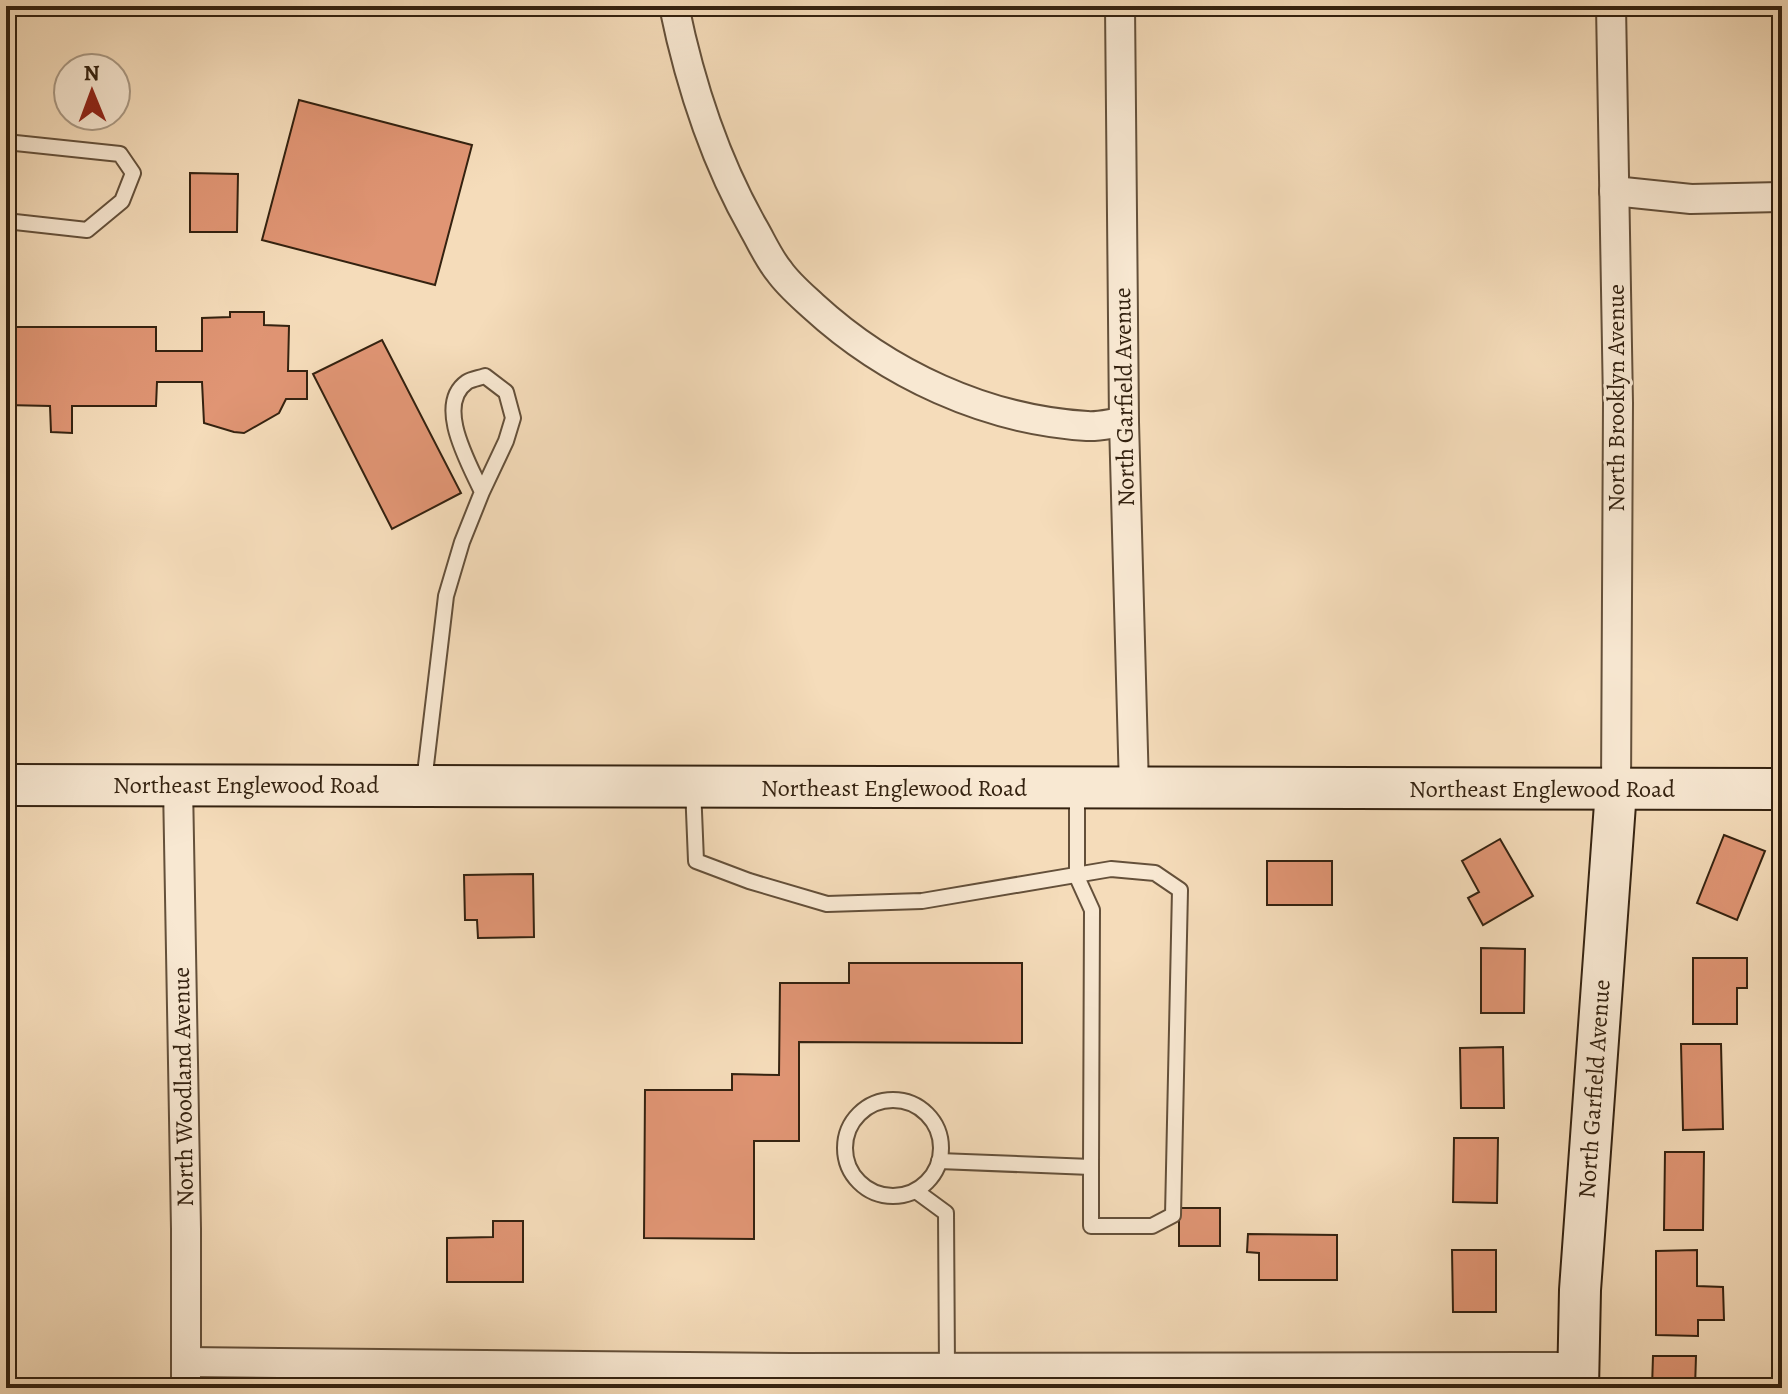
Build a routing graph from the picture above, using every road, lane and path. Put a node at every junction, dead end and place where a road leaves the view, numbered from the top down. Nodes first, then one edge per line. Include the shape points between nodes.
1 (674, 6) edge
2 (1120, 6) edge
3 (1611, 6) edge
4 (6, 142) edge
5 (1614, 191) junction
6 (1782, 197) edge
7 (6, 221) edge
8 (1124, 422) junction
9 (482, 492) junction
10 (6, 785) edge
11 (178, 785) junction
12 (423, 786) junction
13 (693, 787) junction
14 (1077, 788) junction
15 (1134, 788) junction
16 (1782, 789) edge
17 (1616, 790) junction
18 (1077, 877) junction
19 (939, 1161) junction
20 (1091, 1167) junction
21 (916, 1191) junction
22 (947, 1368) junction
23 (186, 1375) edge
24 (1578, 1378) edge

1 - 8 street via 706,128 736,197 778,270 829,320 908,374 963,398 1043,420 1090,426
2 - 8 street, North Garfield Avenue
3 - 5 street, North Brooklyn Avenue
4 - 7 lane via 120,154 133,173 122,201 87,230
5 - 6 street via 1691,199
5 - 17 street, North Brooklyn Avenue
8 - 15 street, North Garfield Avenue
9 - 9 lane via 513,418 506,392 485,376 467,382 452,407
9 - 12 lane via 446,596
10 - 11 main road, Northeast Englewood Road
11 - 12 main road, Northeast Englewood Road
11 - 23 street, North Woodland Avenue
12 - 13 main road, Northeast Englewood Road
13 - 14 main road, Northeast Englewood Road
13 - 18 lane via 696,861 827,904 922,901
14 - 15 main road, Northeast Englewood Road
14 - 18 lane
15 - 17 main road, Northeast Englewood Road
16 - 17 main road, Northeast Englewood Road
17 - 24 main road, North Garfield Avenue
18 - 20 lane via 1092,910
18 - 20 lane via 1111,869 1155,873 1180,890 1173,1215 1152,1226 1091,1226
19 - 20 lane
19 - 21 lane via 929,1181
19 - 21 lane via 940,1135 933,1121 907,1101 875,1102 851,1122 844,1153 857,1181 885,1196
21 - 22 lane via 946,1213
22 - 23 street
22 - 24 street

